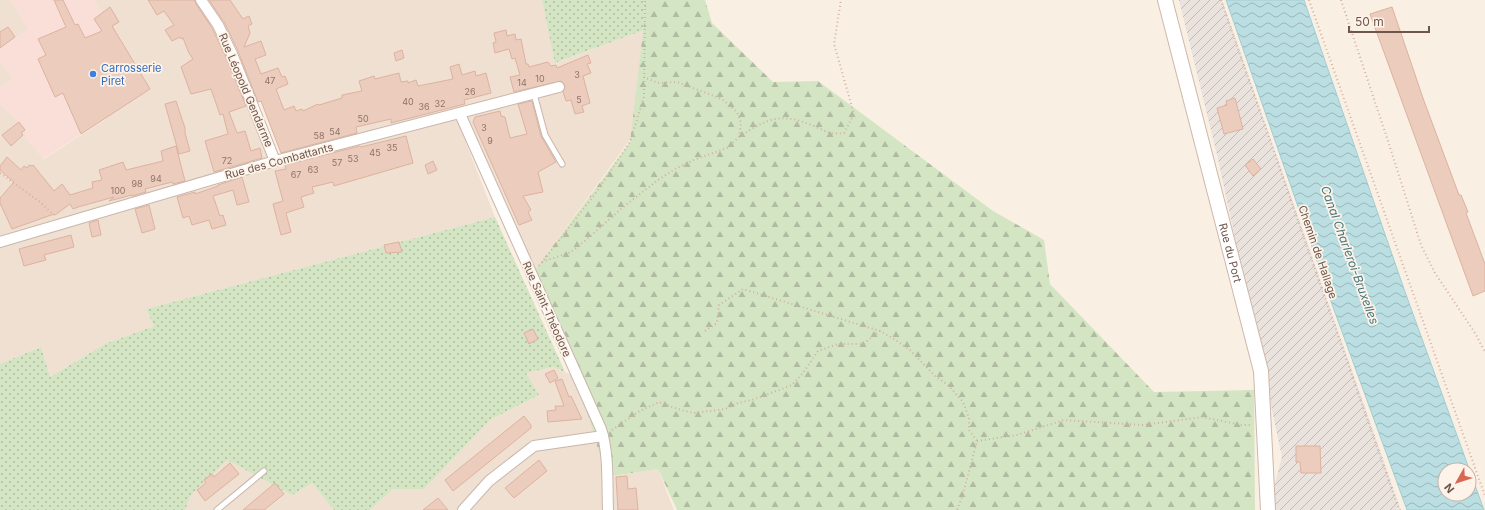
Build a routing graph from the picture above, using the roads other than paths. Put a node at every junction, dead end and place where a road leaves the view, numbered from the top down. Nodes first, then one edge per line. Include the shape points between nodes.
1 (201, 0) edge
2 (1164, 0) edge
3 (559, 87) dead end
4 (534, 94) junction
5 (460, 114) junction
6 (275, 161) junction
7 (562, 164) dead end
8 (0, 242) edge
9 (602, 433) junction
10 (264, 472) dead end
11 (217, 510) edge
12 (463, 510) edge
13 (608, 510) edge
14 (1268, 510) edge

1 - 6 street, Rue Léopold Gendarme via 218,25 232,54
2 - 14 main road, Rue du Port via 1262,371
3 - 4 street, Rue des Combattants
4 - 5 street, Rue des Combattants
4 - 7 lane via 545,135
5 - 6 street, Rue des Combattants
5 - 9 street, Rue Saint-Théodore
6 - 8 street, Rue des Combattants
9 - 12 street via 534,446 489,481
9 - 13 street, Rue Saint-Théodore
10 - 11 lane

